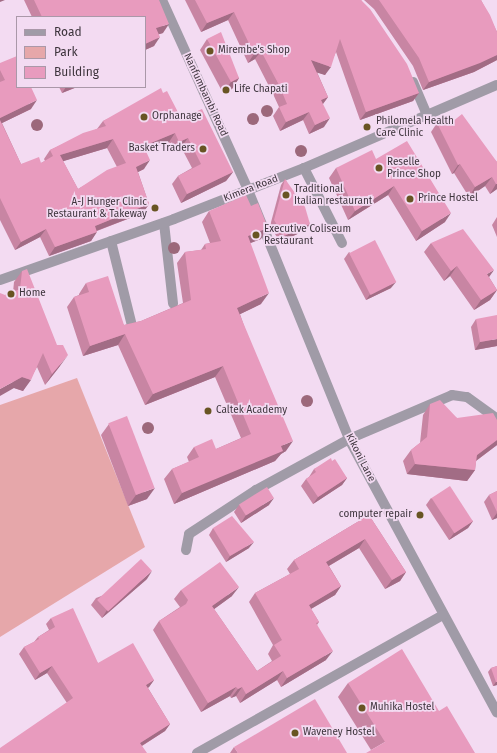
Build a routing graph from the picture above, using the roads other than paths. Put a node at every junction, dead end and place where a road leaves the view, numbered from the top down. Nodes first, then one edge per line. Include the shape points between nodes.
1 (162, 0) edge
2 (407, 69) edge
3 (497, 86) edge
4 (427, 115) junction
5 (304, 168) junction
6 (248, 190) junction
7 (164, 222) junction
8 (111, 241) junction
9 (342, 243) dead end
10 (0, 280) edge
11 (173, 303) dead end
12 (132, 326) edge
13 (497, 419) edge
14 (349, 439) junction
15 (186, 550) dead end
16 (443, 615) junction
17 (497, 713) edge
18 (197, 753) edge

1 - 6 street, Nanfumbambi Road
2 - 4 street
3 - 4 street, Kimera Road
4 - 5 street, Kimera Road
5 - 6 street, Kimera Road
5 - 9 street
6 - 7 street, Kimera Road
6 - 14 street, Kikoni Lane
7 - 8 street, Kimera Road
7 - 11 street
8 - 10 street, Kimera Road
8 - 12 street
13 - 14 street via 467,397 458,394
14 - 15 street via 256,490 194,529 189,534
14 - 16 street, Kikoni Lane
16 - 17 street, Kikoni Lane
16 - 18 street

